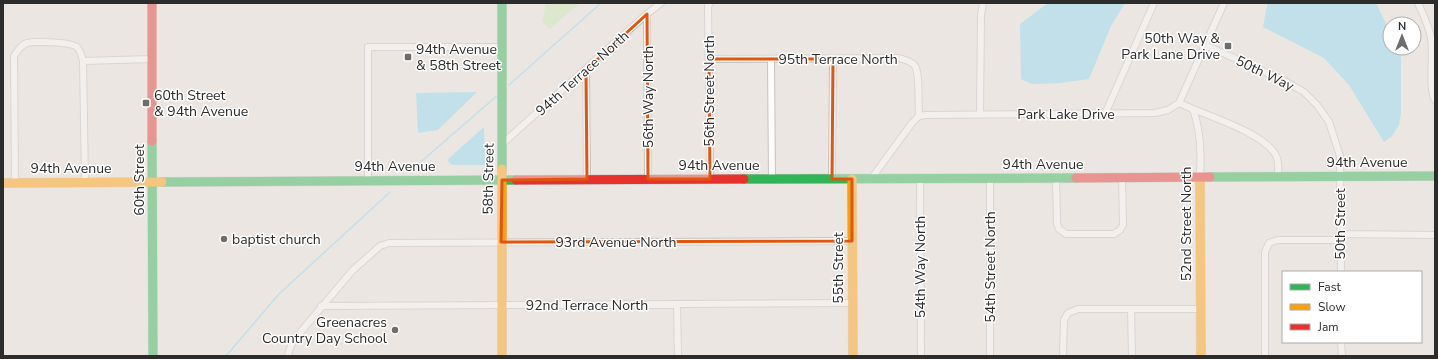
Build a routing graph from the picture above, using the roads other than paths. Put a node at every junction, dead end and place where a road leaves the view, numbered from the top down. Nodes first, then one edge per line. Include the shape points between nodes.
1 (152, 3) edge
2 (502, 3) edge
3 (662, 3) edge
4 (710, 3) edge
5 (983, 3) edge
6 (1154, 3) edge
7 (1224, 3) edge
8 (1418, 3) edge
9 (647, 14) junction
10 (1205, 45) junction
11 (502, 47) junction
12 (152, 59) junction
13 (709, 59) junction
14 (771, 59) junction
15 (833, 59) junction
16 (83, 61) junction
17 (586, 70) junction
18 (1435, 100) edge
19 (1179, 103) junction
20 (1193, 109) junction
21 (980, 114) junction
22 (1105, 114) junction
23 (919, 116) junction
24 (502, 144) junction
25 (1278, 176) junction
26 (1340, 176) junction
27 (1435, 176) edge
28 (1200, 177) junction
29 (920, 178) junction
30 (990, 178) junction
31 (1056, 178) junction
32 (1122, 178) junction
33 (587, 179) junction
34 (648, 179) junction
35 (710, 179) junction
36 (772, 179) junction
37 (832, 179) junction
38 (852, 179) junction
39 (872, 179) junction
40 (368, 180) junction
41 (502, 180) junction
42 (85, 182) junction
43 (153, 182) junction
44 (3, 183) edge
45 (15, 183) junction
46 (1435, 235) edge
47 (1340, 237) junction
48 (852, 241) junction
49 (501, 242) junction
50 (1341, 271) edge
51 (677, 304) junction
52 (852, 304) junction
53 (502, 305) junction
54 (321, 306) junction
55 (1131, 309) junction
56 (1200, 309) junction
57 (1341, 343) edge
58 (153, 356) edge
59 (288, 356) edge
60 (502, 356) edge
61 (678, 356) edge
62 (852, 356) edge
63 (921, 356) edge
64 (990, 356) edge
65 (1063, 356) edge
66 (1132, 356) edge
67 (1201, 356) edge
68 (1265, 356) edge
69 (1342, 356) edge

1 - 12 street, 60th Street
2 - 11 street, 58th Street
3 - 9 street, 94th Terrace North
4 - 13 street, 56th Street North
5 - 21 street
6 - 22 street
7 - 10 street
8 - 18 street via 1431,38 1432,90
9 - 17 street, 94th Terrace North
9 - 34 street, 56th Way North
10 - 19 street
10 - 26 street, 50th Way via 1304,92 1329,122 1340,156
11 - 24 street, 58th Street
11 - 40 street via 368,47
12 - 16 street
12 - 43 street, 60th Street
13 - 14 street, 95th Terrace North
13 - 35 street, 56th Street North
14 - 15 street, 95th Terrace North
14 - 36 street
15 - 23 street, 95th Terrace North via 899,58 909,61 916,66 918,74
15 - 37 street
16 - 42 street
16 - 45 street via 78,48 72,44 58,42 28,43 20,46 14,56
17 - 24 street, 94th Terrace North
17 - 33 street
19 - 20 street
19 - 22 street, Park Lake Drive via 1168,110 1154,113
20 - 25 street via 1257,137 1270,146 1277,158
20 - 28 street, 52nd Street North via 1201,143
21 - 22 street, Park Lake Drive
21 - 23 street, Park Lake Drive
23 - 39 street
24 - 41 street, 58th Street
25 - 26 street, 94th Avenue
25 - 28 street, 94th Avenue
26 - 27 street, 94th Avenue
26 - 47 street, 50th Street
28 - 32 street, 94th Avenue
28 - 56 street, 52nd Street North
29 - 30 street, 94th Avenue
29 - 39 street, 94th Avenue
29 - 63 street, 54th Way North
30 - 31 street, 94th Avenue
30 - 64 street, 54th Street North
31 - 32 street, 94th Avenue
31 - 32 street via 1059,229 1066,234 1114,234 1123,225
33 - 34 street, 94th Avenue
33 - 41 street, 94th Avenue
34 - 35 street, 94th Avenue
35 - 36 street, 94th Avenue
36 - 37 street, 94th Avenue
37 - 38 street, 94th Avenue
38 - 39 street, 94th Avenue
38 - 48 street, 55th Street
40 - 41 street, 94th Avenue
40 - 43 street, 94th Avenue
41 - 49 street, 58th Street
42 - 43 street, 94th Avenue
42 - 45 street, 94th Avenue
43 - 58 street, 60th Street
44 - 45 street, 94th Avenue
46 - 47 street
47 - 50 street, 50th Street
47 - 68 street via 1278,240 1269,243 1265,252
48 - 49 street, 93rd Avenue North
48 - 52 street, 55th Street
49 - 53 street, 58th Street
49 - 54 street, 93rd Avenue North via 388,243 380,246 352,271
51 - 52 street, 92nd Terrace North
51 - 53 street, 92nd Terrace North
51 - 61 street
52 - 62 street, 55th Street
53 - 54 street, 92nd Terrace North
53 - 60 street, 58th Street
54 - 59 street via 293,341
55 - 56 street
55 - 65 street via 1078,309 1068,314 1062,328
55 - 66 street
56 - 67 street, 52nd Street North
57 - 69 street

